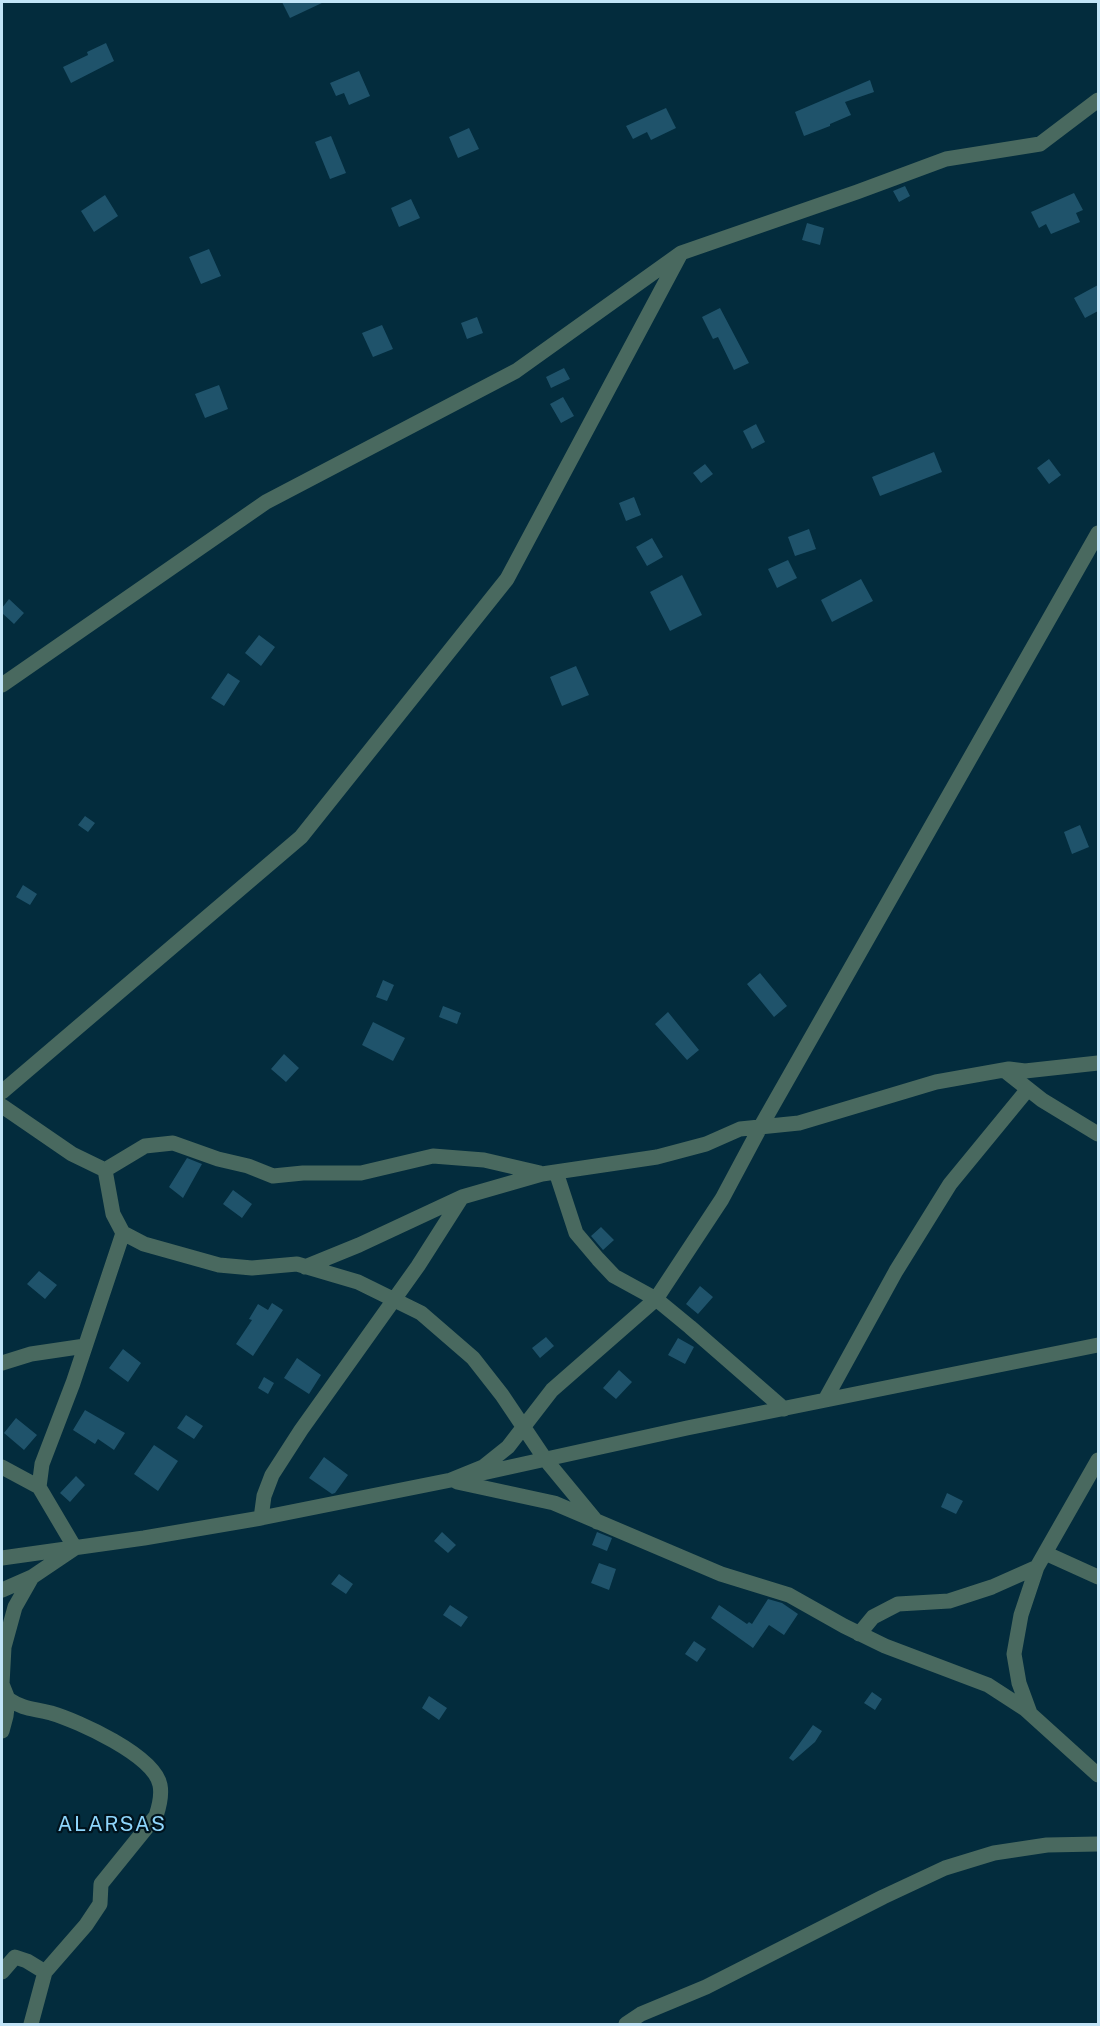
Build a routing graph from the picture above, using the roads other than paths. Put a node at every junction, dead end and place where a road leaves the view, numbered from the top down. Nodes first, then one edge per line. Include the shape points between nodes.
1 (1098, 100) edge
2 (681, 253) junction
3 (1098, 533) edge
4 (2, 686) edge
5 (1098, 1063) edge
6 (1004, 1070) junction
7 (1028, 1089) junction
8 (2, 1092) edge
9 (2, 1106) edge
10 (761, 1126) junction
11 (1098, 1134) edge
12 (105, 1170) junction
13 (549, 1173) junction
14 (462, 1197) junction
15 (123, 1233) junction
16 (305, 1267) junction
17 (656, 1299) junction
18 (393, 1300) junction
19 (1098, 1345) edge
20 (85, 1346) junction
21 (2, 1363) edge
22 (825, 1400) junction
23 (784, 1408) junction
24 (524, 1427) junction
25 (545, 1460) junction
26 (1098, 1460) edge
27 (2, 1467) edge
28 (451, 1480) junction
29 (39, 1487) junction
30 (261, 1518) junction
31 (597, 1522) junction
32 (75, 1548) junction
33 (2, 1558) edge
34 (1041, 1560) junction
35 (32, 1577) junction
36 (1098, 1577) edge
37 (2, 1590) edge
38 (859, 1634) junction
39 (2, 1679) edge
40 (8, 1699) junction
41 (1031, 1715) junction
42 (2, 1731) edge
43 (1098, 1775) edge
44 (1098, 1844) edge
45 (2, 1972) edge
46 (45, 1972) junction
47 (31, 2025) edge
48 (626, 2025) edge

1 - 2 street via 1040,144 946,159
2 - 4 street via 516,371 266,502
2 - 8 street via 507,579 301,837
3 - 10 street
5 - 6 street
6 - 7 street
6 - 10 street via 936,1082 799,1123
7 - 11 street
7 - 22 street via 950,1184 896,1271
9 - 12 street via 72,1154
10 - 13 street via 657,1156
10 - 17 street via 722,1199
12 - 13 street via 145,1146 173,1143 273,1176 361,1173 433,1156 484,1160
12 - 15 street via 113,1214
13 - 14 street
13 - 17 street via 576,1233 614,1276
14 - 16 street
14 - 18 street
15 - 16 street via 144,1244 219,1264
15 - 20 street
16 - 18 street via 358,1282
17 - 23 street
17 - 24 street via 552,1390
18 - 24 street via 421,1313 473,1358
18 - 30 street via 272,1474
19 - 22 street
20 - 21 street
20 - 29 street via 42,1464
22 - 23 street
23 - 25 street
24 - 25 street
24 - 28 street via 508,1447 483,1467
25 - 28 street
25 - 31 street
26 - 34 street
27 - 29 street
28 - 30 street
28 - 31 street via 554,1503
29 - 32 street
30 - 32 street
31 - 38 street via 721,1574 789,1595
32 - 33 street
32 - 35 street
34 - 36 street
34 - 38 street via 992,1587 950,1601 898,1604 873,1617
34 - 41 street via 1021,1615 1014,1654 1018,1683
35 - 37 street
35 - 39 street via 15,1608 4,1647
38 - 41 street via 988,1685
39 - 40 street
40 - 42 street
40 - 46 street via 21,1708 51,1713 114,1741 153,1769 160,1784 156,1816 101,1884 100,1904 86,1925
41 - 43 street
44 - 48 street via 1047,1845 994,1853 945,1868 706,1987 641,2014
45 - 46 street via 15,1957
46 - 47 street

